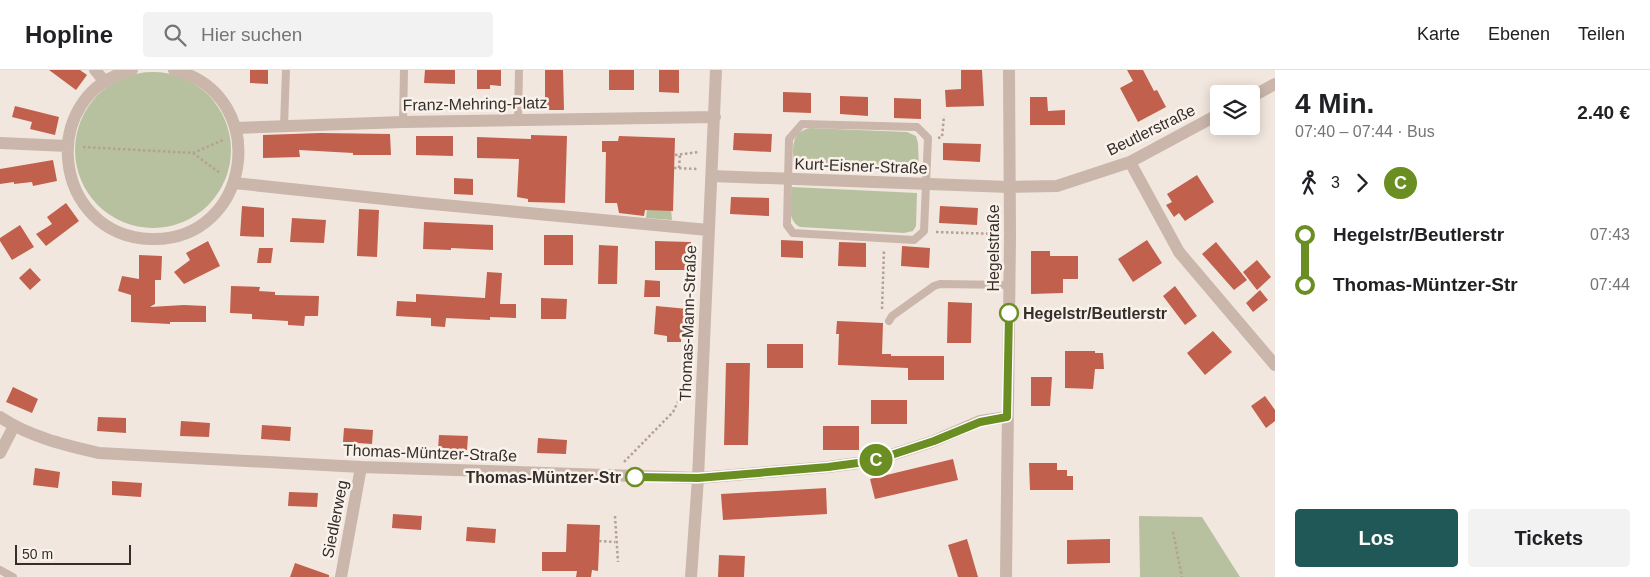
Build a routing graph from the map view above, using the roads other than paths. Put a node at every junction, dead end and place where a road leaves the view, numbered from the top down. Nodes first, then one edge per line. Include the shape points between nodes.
1 (95, 70) edge
2 (132, 70) edge
3 (174, 70) edge
4 (286, 70) edge
5 (404, 70) edge
6 (519, 70) edge
7 (716, 70) edge
8 (1009, 70) edge
9 (105, 82) junction
10 (1275, 84) edge
11 (1260, 92) edge
12 (715, 118) junction
13 (1210, 119) edge
14 (518, 120) junction
15 (403, 122) junction
16 (284, 126) junction
17 (236, 131) junction
18 (0, 143) edge
19 (67, 146) junction
20 (1130, 162) junction
21 (712, 173) junction
22 (789, 180) junction
23 (234, 183) junction
24 (926, 184) junction
25 (1009, 187) junction
26 (708, 230) junction
27 (1009, 285) junction
28 (889, 321) road end
29 (1275, 365) edge
30 (0, 417) edge
31 (1007, 417) junction
32 (14, 426) junction
33 (0, 453) edge
34 (361, 467) junction
35 (698, 478) junction
36 (0, 570) edge
37 (13, 577) edge
38 (340, 577) edge
39 (691, 577) edge
40 (1006, 577) edge

1 - 9 street
2 - 9 street
3 - 17 street via 196,79 213,91 225,106
4 - 16 lane
5 - 15 lane
6 - 14 lane
7 - 12 street, Thomas-Mann-Straße
8 - 25 street, Hegelstraße
9 - 19 street via 81,106 72,124
10 - 11 street
12 - 14 street, Franz-Mehring-Platz
12 - 21 street, Thomas-Mann-Straße
13 - 20 street, Beutlerstraße
14 - 15 street, Franz-Mehring-Platz
15 - 16 street, Franz-Mehring-Platz
16 - 17 street, Franz-Mehring-Platz
17 - 23 street via 238,164
18 - 19 street
19 - 23 street via 71,180 79,198 97,219 132,237 161,239 189,232 220,208
20 - 25 street, Beutlerstraße via 1056,186
20 - 29 street via 1179,252
21 - 22 street, Kurt-Eisner-Straße
21 - 26 street, Thomas-Mann-Straße
22 - 24 street, Kurt-Eisner-Straße
22 - 24 lane via 789,139 802,124 917,127 928,138
22 - 24 lane via 787,225 792,233 914,240 924,232
23 - 26 street
24 - 25 street, Kurt-Eisner-Straße
25 - 27 street, Hegelstraße
26 - 35 street, Thomas-Mann-Straße
27 - 28 lane via 940,284
27 - 31 street, Hegelstraße
30 - 32 street, Thomas-Müntzer-Straße
31 - 35 street, Thomas-Müntzer-Straße via 980,422 873,461
31 - 40 street, Hegelstraße
32 - 33 street
32 - 34 street, Thomas-Müntzer-Straße via 59,444 100,453
34 - 35 street, Thomas-Müntzer-Straße
34 - 38 street, Siedlerweg
35 - 39 street, Thomas-Mann-Straße
36 - 37 lane

